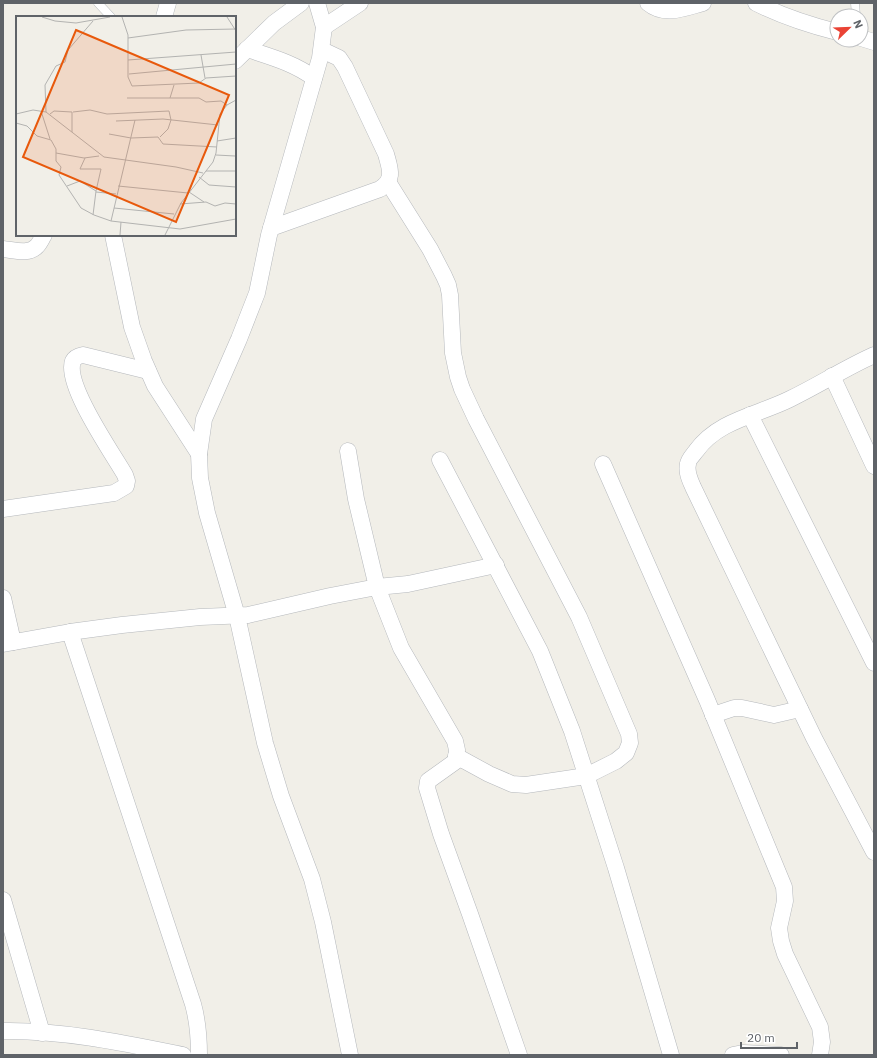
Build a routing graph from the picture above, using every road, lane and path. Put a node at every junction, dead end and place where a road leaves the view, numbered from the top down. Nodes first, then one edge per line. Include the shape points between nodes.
1 (98, 3) edge
2 (168, 3) edge
3 (302, 3) edge
4 (317, 3) edge
5 (360, 3) edge
6 (648, 3) edge
7 (703, 3) edge
8 (756, 3) edge
9 (110, 16) edge
10 (164, 16) edge
11 (324, 27) junction
12 (829, 30) edge
13 (247, 49) junction
14 (322, 50) junction
15 (236, 60) edge
16 (314, 78) junction
17 (388, 182) junction
18 (271, 228) junction
19 (43, 236) edge
20 (113, 236) edge
21 (3, 249) edge
22 (874, 355) edge
23 (148, 371) junction
24 (832, 376) junction
25 (750, 415) junction
26 (348, 451) dead end
27 (199, 454) junction
28 (440, 460) dead end
29 (603, 464) dead end
30 (874, 466) edge
31 (3, 509) edge
32 (496, 565) junction
33 (377, 587) junction
34 (3, 598) edge
35 (237, 616) junction
36 (70, 632) junction
37 (8, 643) edge
38 (874, 663) edge
39 (800, 709) junction
40 (713, 715) junction
41 (456, 756) junction
42 (586, 776) junction
43 (874, 852) edge
44 (3, 900) edge
45 (3, 1031) edge
46 (42, 1033) junction
47 (117, 1048) edge
48 (183, 1055) edge
49 (199, 1055) edge
50 (350, 1055) edge
51 (519, 1055) edge
52 (670, 1055) edge
53 (733, 1055) edge
54 (780, 1055) edge
55 (820, 1055) edge

1 - 9 lane
2 - 10 street
3 - 13 street via 274,23
4 - 11 street
5 - 11 street
6 - 7 street via 655,9 664,11 674,11
8 - 12 street via 778,14
11 - 14 street
13 - 15 street
13 - 16 street via 293,65
14 - 16 street
14 - 17 street via 338,58 345,67 386,154 390,169
16 - 18 street
17 - 18 street via 380,189
17 - 42 street via 430,249 448,285 453,353 462,389 579,617 629,734 630,742 626,753
18 - 27 street via 257,294 204,419
19 - 21 street via 31,250 22,252
20 - 23 street via 132,327
22 - 24 street
23 - 27 street
23 - 31 street via 83,355 77,357 72,365 83,406 125,475 126,486 114,492
24 - 25 street via 790,399
24 - 30 street
25 - 38 street
25 - 39 street via 731,422 710,436 688,463 688,474
26 - 33 street via 356,499
27 - 35 street via 206,513
28 - 32 street
29 - 40 street
32 - 33 street via 408,584
32 - 42 street via 540,651 572,731
33 - 35 street
33 - 41 street via 401,648 455,741
34 - 37 street
35 - 36 street via 165,620
35 - 50 street via 265,743 281,796 312,879
36 - 37 street
36 - 49 street via 194,1004
39 - 40 street via 774,715 734,708
39 - 43 street
40 - 55 street via 784,887 781,941 820,1027
41 - 42 street via 512,784 526,785
41 - 51 street via 456,760 428,782 427,788
42 - 52 street via 616,868
44 - 46 street
45 - 46 street
46 - 47 street
47 - 48 street
53 - 54 street

